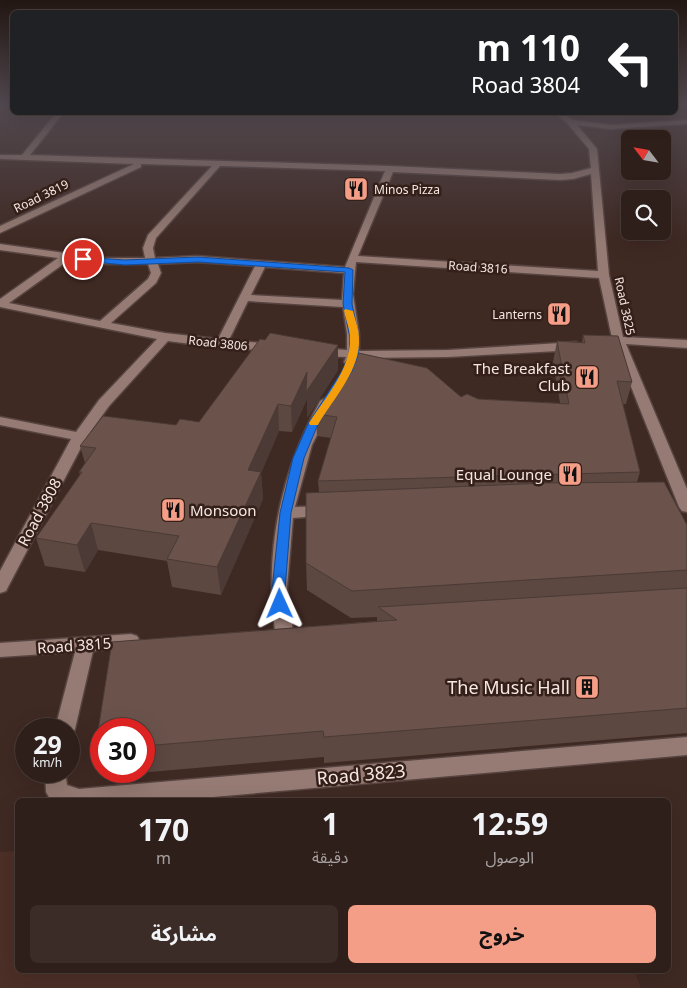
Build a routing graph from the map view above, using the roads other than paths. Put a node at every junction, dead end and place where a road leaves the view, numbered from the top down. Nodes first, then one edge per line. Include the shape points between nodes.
1 (30, 150) edge
2 (593, 150) edge
3 (0, 157) edge
4 (24, 158) junction
5 (149, 162) junction
6 (218, 164) junction
7 (390, 169) junction
8 (594, 170) junction
9 (0, 230) edge
10 (0, 247) edge
11 (66, 257) junction
12 (151, 261) junction
13 (261, 264) junction
14 (350, 265) junction
15 (604, 275) junction
16 (246, 298) junction
17 (0, 304) edge
18 (348, 304) junction
19 (102, 325) junction
20 (165, 337) junction
21 (618, 340) junction
22 (222, 344) junction
23 (687, 344) edge
24 (287, 349) edge
25 (306, 351) edge
26 (353, 355) junction
27 (343, 376) edge
28 (335, 388) edge
29 (0, 421) edge
30 (79, 437) junction
31 (666, 501) edge
32 (686, 504) edge
33 (344, 511) edge
34 (285, 513) junction
35 (6, 563) edge
36 (0, 587) edge
37 (303, 630) edge
38 (144, 640) edge
39 (86, 644) junction
40 (0, 650) edge
41 (68, 718) edge
42 (687, 746) edge
43 (56, 783) edge
44 (76, 798) edge
45 (90, 798) edge

1 - 4 street
2 - 8 street, Road 3825
3 - 4 street
4 - 5 street
5 - 6 street
5 - 9 street, Road 3819 via 127,168
6 - 7 street
6 - 12 street via 151,237 147,245
7 - 8 street via 560,177
7 - 14 street
8 - 15 street, Road 3825
10 - 11 street, Road 3816
11 - 12 street, Road 3816 via 113,262
11 - 17 street
12 - 13 street, Road 3816 via 198,259
12 - 19 street via 156,273 152,281
13 - 14 street, Road 3816
13 - 16 street
14 - 15 street, Road 3816
14 - 18 street
15 - 21 street, Road 3825
16 - 18 street
16 - 22 street
17 - 19 street, Road 3806
18 - 26 street via 355,338
19 - 20 street, Road 3806
20 - 22 street, Road 3806
20 - 30 street, Road 3808 via 104,403
21 - 23 street
21 - 26 street via 556,347
21 - 32 street, Road 3825
22 - 24 street, Road 3806
25 - 26 street
26 - 27 street
28 - 34 street via 313,424 299,458
29 - 30 street
30 - 35 street, Road 3808
31 - 32 street
33 - 34 street
34 - 37 street via 275,632
35 - 36 street, Road 3808
38 - 39 street, Road 3815
39 - 40 street, Road 3815
39 - 41 street
42 - 45 street, Road 3823
43 - 44 street, Road 3823 via 57,792

